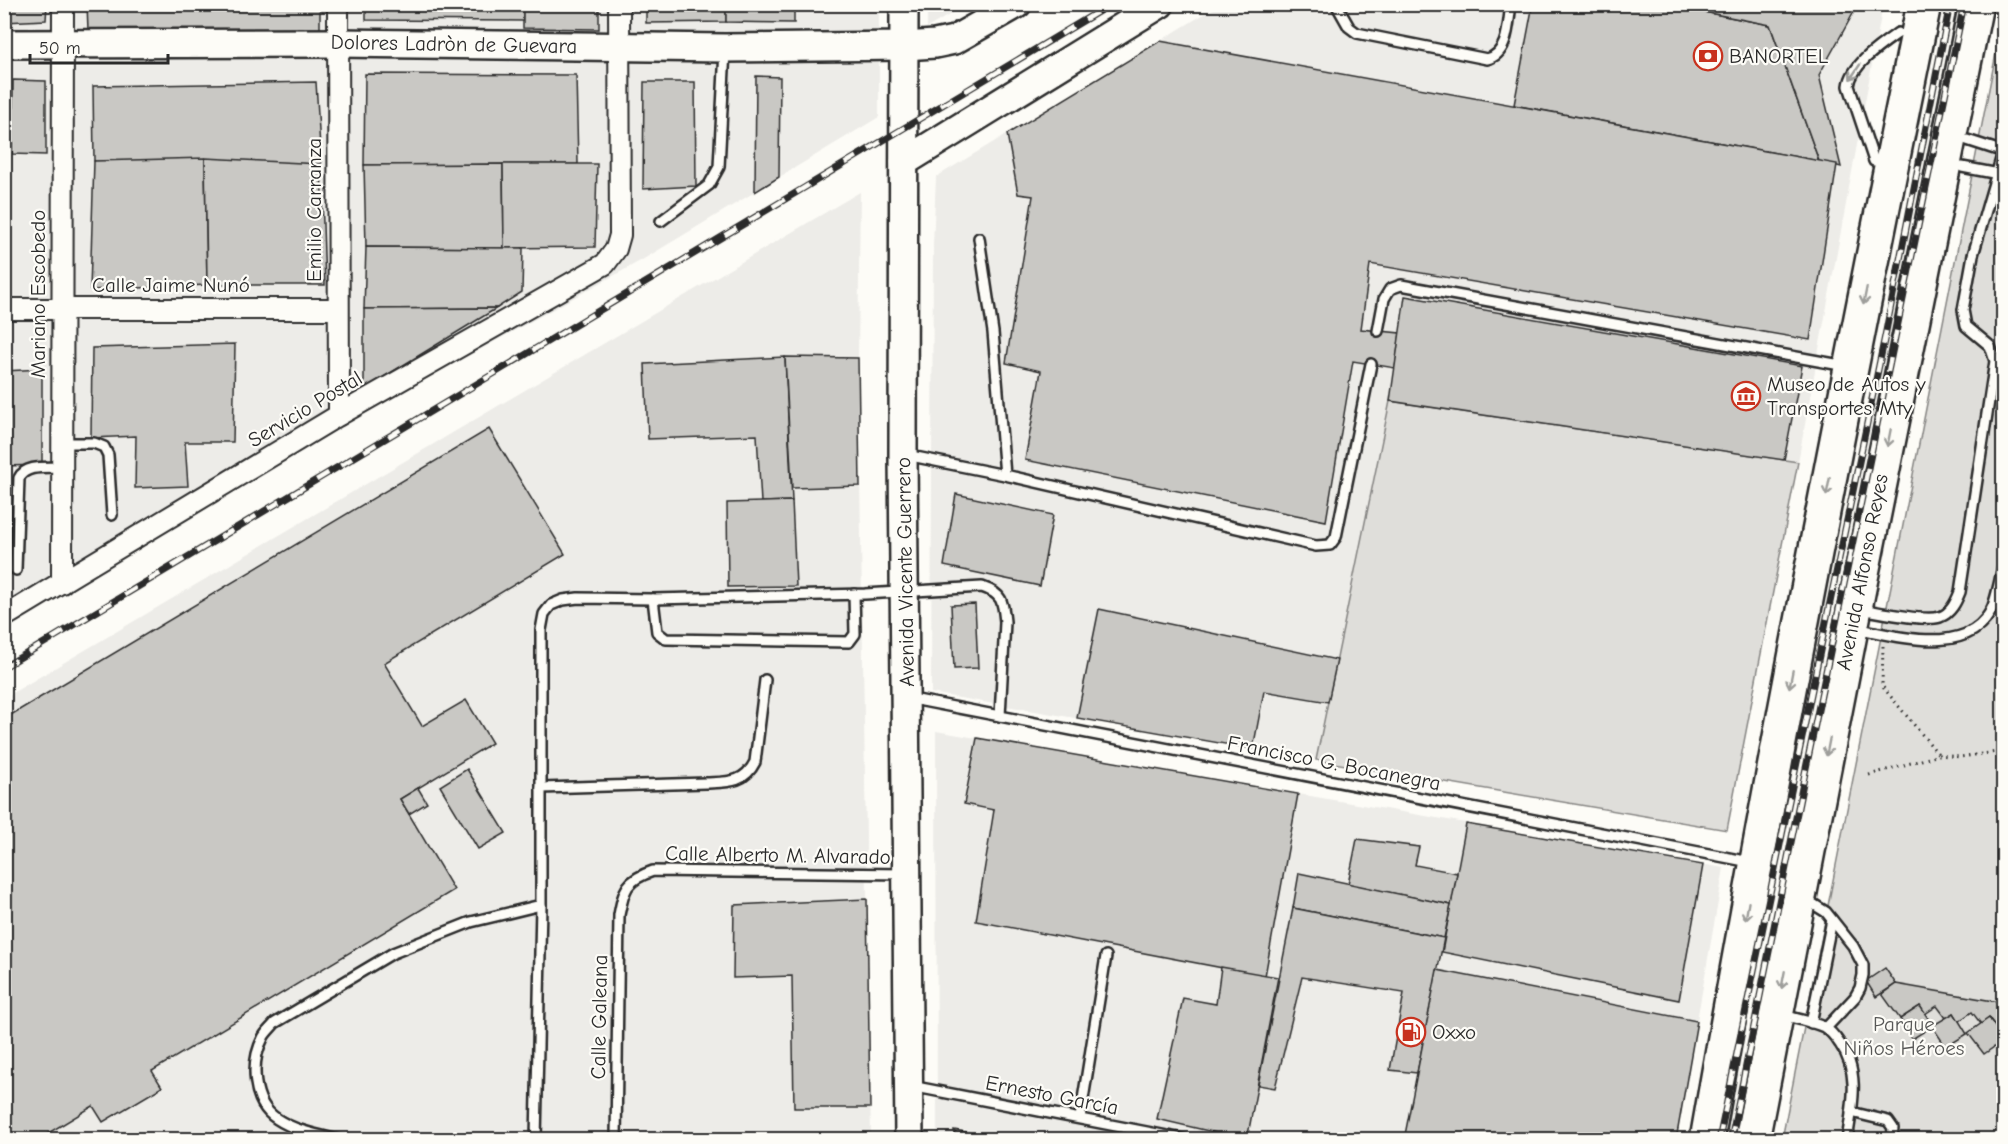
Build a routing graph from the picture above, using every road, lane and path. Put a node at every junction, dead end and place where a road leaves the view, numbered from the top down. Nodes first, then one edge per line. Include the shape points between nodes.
1 (63, 4) edge
2 (338, 4) edge
3 (619, 4) edge
4 (904, 4) edge
5 (1017, 4) edge
6 (1160, 4) edge
7 (1336, 4) edge
8 (1511, 4) edge
9 (1924, 4) edge
10 (1976, 4) edge
11 (1994, 4) edge
12 (1900, 19) edge
13 (63, 43) junction
14 (338, 43) junction
15 (4, 44) edge
16 (620, 46) junction
17 (904, 46) junction
18 (725, 48) junction
19 (2003, 152) edge
20 (1965, 153) junction
21 (904, 162) junction
22 (2000, 174) edge
23 (661, 221) dead end
24 (979, 238) dead end
25 (1876, 238) junction
26 (61, 308) junction
27 (4, 309) edge
28 (338, 309) junction
29 (1378, 331) dead end
30 (1909, 339) junction
31 (1371, 364) dead end
32 (1851, 367) junction
33 (1992, 384) junction
34 (2004, 386) edge
35 (339, 415) junction
36 (62, 442) junction
37 (903, 455) junction
38 (62, 468) junction
39 (1005, 475) junction
40 (112, 515) dead end
41 (2004, 561) edge
42 (16, 570) dead end
43 (62, 583) junction
44 (905, 591) junction
45 (854, 594) junction
46 (653, 598) junction
47 (4, 617) edge
48 (1853, 618) junction
49 (1884, 633) junction
50 (765, 680) dead end
51 (906, 698) junction
52 (1000, 716) junction
53 (2004, 751) edge
54 (1939, 755) junction
55 (1869, 775) dead end
56 (541, 788) junction
57 (1756, 863) junction
58 (907, 874) junction
59 (1799, 894) junction
60 (622, 896) joint
61 (541, 905) junction
62 (1832, 920) junction
63 (1106, 956) dead end
64 (1776, 1014) junction
65 (1811, 1023) junction
66 (1826, 1028) junction
67 (1764, 1074) junction
68 (908, 1086) junction
69 (1851, 1112) junction
70 (1080, 1118) junction
71 (339, 1140) edge
72 (536, 1140) edge
73 (616, 1140) edge
74 (909, 1140) edge
75 (1188, 1140) edge
76 (1707, 1140) edge
77 (1752, 1140) edge
78 (1846, 1140) edge
79 (1892, 1140) edge

1 - 13 street, Mariano Escobedo
2 - 14 street, Emilio Carranza
3 - 16 street
4 - 17 street, Avenida Vicente Guerrero
5 - 17 street, Dolores Ladròn de Guevara via 954,40
6 - 21 street
7 - 8 lane via 1349,27 1358,33 1487,59 1503,48
9 - 25 highway
10 - 30 highway, Avenida Alfonso Reyes
11 - 20 highway
12 -> 25 highway via 1869,202 1869,220
13 - 14 street, Dolores Ladròn de Guevara
13 - 15 street, Dolores Ladròn de Guevara
13 - 26 street, Mariano Escobedo
14 - 16 street, Dolores Ladròn de Guevara
14 - 28 street, Emilio Carranza
16 - 18 street, Dolores Ladròn de Guevara
16 - 35 street, Servicio Postal via 620,235 605,264
17 - 18 street, Dolores Ladròn de Guevara
17 - 21 street, Avenida Vicente Guerrero
18 - 23 lane via 719,167 709,185
19 - 20 lane
19 - 22 lane
20 - 22 lane
20 - 30 highway via 1934,302
21 - 37 street, Avenida Vicente Guerrero
22 - 33 lane via 1973,255 1963,310 1966,326 1993,351
24 - 39 lane via 993,332
25 -> 32 highway
26 - 27 street, Calle Jaime Nunó
26 - 28 street, Calle Jaime Nunó
26 - 36 street, Mariano Escobedo
28 - 35 street, Emilio Carranza
29 - 32 lane via 1383,299 1390,289 1401,285
30 -> 48 highway, Avenida Alfonso Reyes
31 - 39 lane via 1336,537 1330,545 1316,546
32 -> 57 highway
33 - 34 lane
33 - 48 lane via 1956,602 1942,616 1930,619
35 - 43 street, Servicio Postal
36 - 38 street, Mariano Escobedo
36 - 40 lane via 104,447 108,455
37 - 39 lane
37 - 44 street, Avenida Vicente Guerrero
38 - 42 lane via 27,470 19,478
38 - 43 street, Mariano Escobedo
41 - 49 lane via 1993,607 1984,621 1968,633 1931,640
43 - 47 street, Servicio Postal
44 - 45 lane
44 - 51 street, Avenida Vicente Guerrero
44 - 52 lane via 982,587 999,596 1005,622
45 - 46 lane
45 - 46 lane via 855,634 849,642 666,639 657,632
46 - 56 lane via 563,600 551,605 544,614
48 - 49 lane
48 -> 59 highway, Avenida Alfonso Reyes
49 - 54 path via 1882,686
50 - 56 lane via 755,762 741,778 706,783
51 - 52 lane, Francisco G. Bocanegra
51 - 58 street, Avenida Vicente Guerrero
52 - 57 lane, Francisco G. Bocanegra
53 - 54 path via 1960,757
54 - 55 path
56 - 61 lane
57 -> 76 highway
58 - 60 lane, Calle Alberto M. Alvarado via 653,872 634,880
58 - 68 street, Avenida Vicente Guerrero
59 - 62 lane
59 -> 64 highway, Avenida Alfonso Reyes
60 - 73 lane, Calle Galeana via 617,958
61 - 71 lane via 471,922 393,953 274,1023 257,1054 256,1088 262,1105 293,1128
61 - 72 lane
62 - 65 lane
62 - 66 lane via 1861,958 1863,975 1855,997
63 - 70 lane
64 - 65 lane
64 - 67 highway, Avenida Alfonso Reyes
65 - 66 lane
66 - 69 lane via 1851,1065
67 - 76 highway
67 - 77 highway, Avenida Alfonso Reyes
68 - 70 lane, Ernesto García
68 - 74 street, Avenida Vicente Guerrero
69 - 78 lane
69 - 79 lane via 1888,1121 1893,1128
70 - 75 lane, Ernesto García

